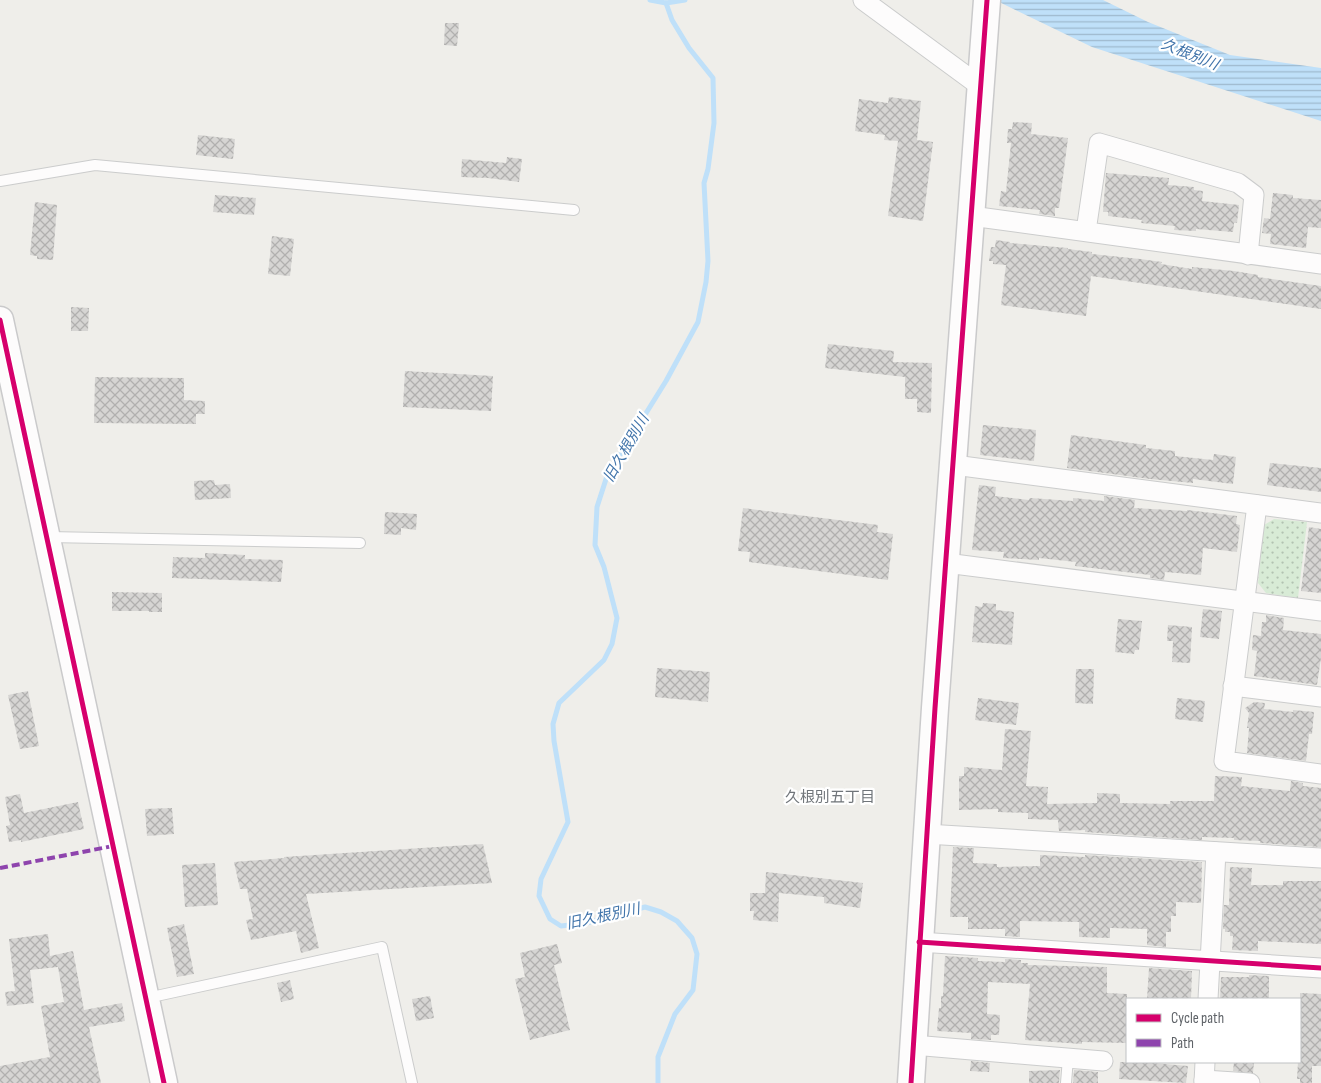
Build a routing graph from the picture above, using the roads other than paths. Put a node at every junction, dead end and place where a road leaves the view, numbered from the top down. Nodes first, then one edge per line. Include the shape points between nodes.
1 (863, 0) edge
2 (987, 0) edge
3 (980, 86) junction
4 (0, 181) edge
5 (574, 210) dead end
6 (971, 216) junction
7 (1086, 231) junction
8 (1248, 255) junction
9 (1321, 264) edge
10 (0, 320) edge
11 (954, 465) junction
12 (1256, 505) junction
13 (1321, 513) edge
14 (47, 537) junction
15 (360, 543) dead end
16 (946, 563) junction
17 (1244, 601) junction
18 (1321, 611) edge
19 (1233, 686) junction
20 (1321, 697) edge
21 (1321, 774) edge
22 (926, 834) junction
23 (1216, 852) junction
24 (1321, 858) edge
25 (919, 942) junction
26 (1210, 960) junction
27 (1321, 968) edge
28 (146, 998) junction
29 (1208, 998) edge
30 (913, 1045) junction
31 (1068, 1058) junction
32 (1103, 1061) dead end
33 (1204, 1075) edge
34 (164, 1083) edge
35 (412, 1083) edge
36 (911, 1083) edge
37 (1066, 1083) edge
38 (1250, 1083) edge

1 - 3 street
2 - 3 street
3 - 6 street
4 - 5 lane via 95,165
6 - 7 street
6 - 11 street
7 - 8 street
7 - 8 street via 1099,143 1238,183 1254,195
8 - 9 street
10 - 14 street
11 - 12 street
11 - 16 street
12 - 13 street
12 - 17 street
14 - 15 lane
14 - 28 street
16 - 17 street
16 - 22 street
17 - 18 street
17 - 19 street
19 - 20 street
19 - 21 street via 1224,761
22 - 23 street
22 - 25 street
23 - 24 street
23 - 26 street
25 - 26 street
25 - 30 street
26 - 27 street
26 - 29 street
28 - 34 street
28 - 35 lane via 382,947
30 - 31 street
30 - 36 street
31 - 32 street
31 - 37 lane
33 - 38 street

